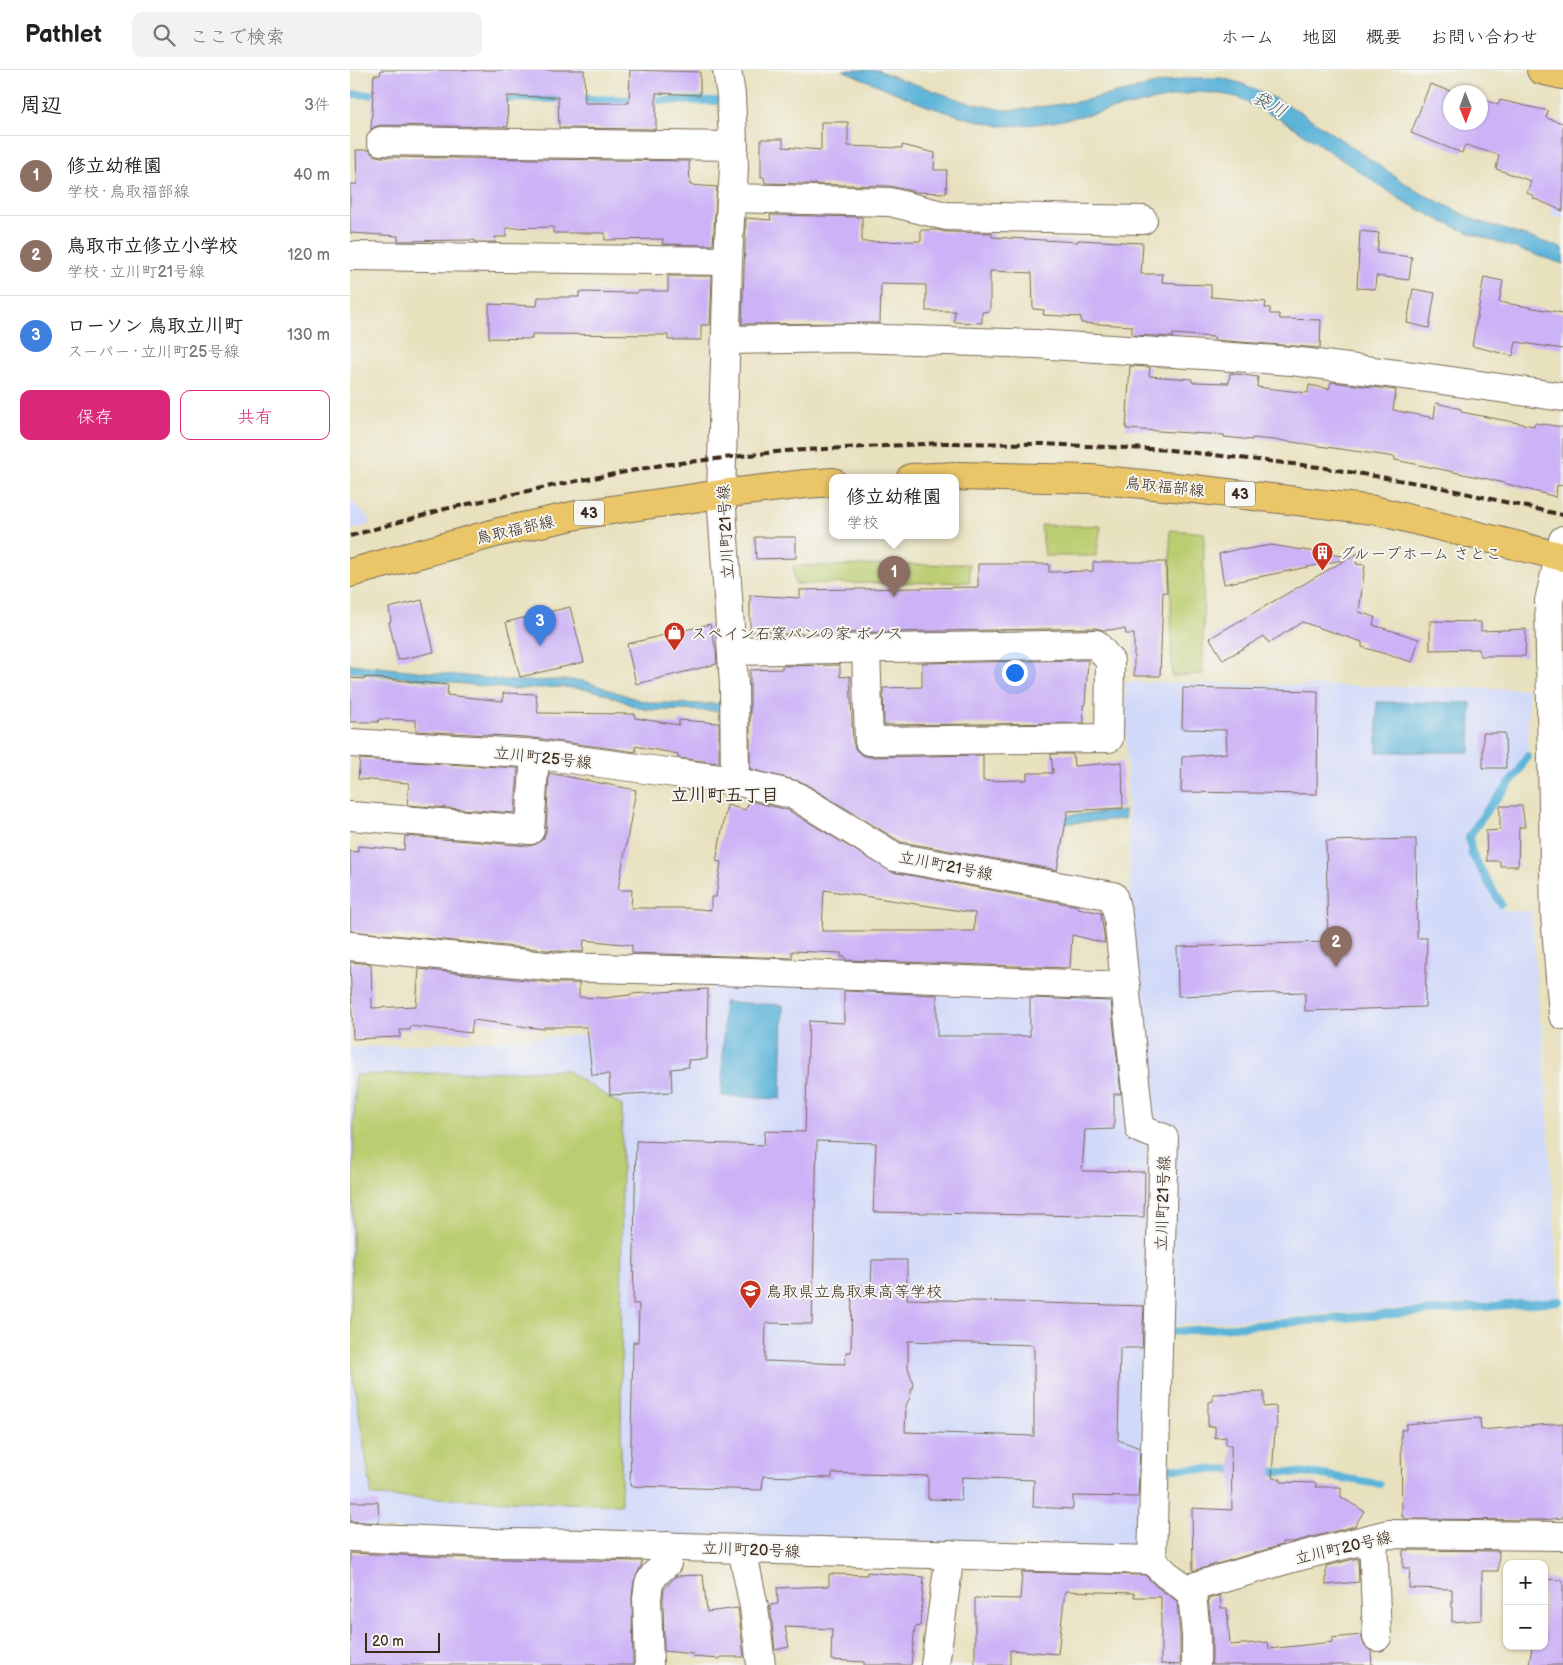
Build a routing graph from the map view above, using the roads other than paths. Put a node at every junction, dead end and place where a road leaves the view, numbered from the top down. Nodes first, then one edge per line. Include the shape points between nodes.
1 (727, 70) edge
2 (1541, 70) edge
3 (1563, 75) edge
4 (381, 142) dead end
5 (734, 146) junction
6 (731, 198) junction
7 (1142, 220) dead end
8 (350, 256) edge
9 (728, 261) junction
10 (726, 340) junction
11 (1563, 397) edge
12 (959, 476) edge
13 (829, 482) edge
14 (722, 494) junction
15 (1562, 551) edge
16 (350, 573) edge
17 (866, 649) junction
18 (733, 651) junction
19 (1557, 684) edge
20 (1557, 739) edge
21 (350, 743) edge
22 (535, 754) junction
23 (735, 781) junction
24 (350, 816) edge
25 (1559, 910) edge
26 (350, 946) edge
27 (1126, 986) junction
28 (1563, 1015) edge
29 (1563, 1536) edge
30 (350, 1537) edge
31 (1373, 1538) junction
32 (668, 1546) junction
33 (742, 1549) junction
34 (950, 1554) junction
35 (1152, 1560) junction
36 (1186, 1588) junction
37 (1377, 1637) dead end
38 (649, 1665) edge
39 (761, 1665) edge
40 (935, 1665) edge
41 (1196, 1665) edge

1 - 5 street, 立川町21号線
2 - 3 main road
4 - 5 street
5 - 6 street, 立川町21号線
6 - 7 street via 890,202 946,216
6 - 9 street, 立川町21号線
8 - 9 street
9 - 10 street, 立川町21号線
10 - 11 street via 852,338 1036,344 1292,361
10 - 14 street, 立川町21号線
12 - 15 main road, 鳥取福部線 / 43 via 1091,479 1374,510
13 - 14 main road, 鳥取福部線 / 43
14 - 16 main road, 鳥取福部線 / 43 via 577,514 490,534
14 - 18 street, 立川町21号線
15 - 19 street via 1549,601
17 - 17 street via 1096,644 1110,661 1109,738 868,741
17 - 18 street
18 - 23 street, 立川町21号線
19 - 20 street
20 - 25 street
21 - 22 street, 立川町25号線
22 - 23 street, 立川町25号線
22 - 24 street via 530,830
23 - 27 street, 立川町21号線 via 794,795 895,857 1113,896
25 - 28 street
26 - 27 street via 556,967
27 - 35 street, 立川町21号線 via 1140,1129 1164,1138
29 - 31 street, 立川町20号線 via 1388,1534
30 - 32 street, 立川町20号線
31 - 36 street, 立川町20号線
31 - 37 street
32 - 33 street, 立川町20号線
32 - 38 street via 667,1563 649,1582
33 - 34 street, 立川町20号線
33 - 39 street
34 - 35 street, 立川町20号線
34 - 40 street
35 - 36 street
36 - 41 street via 1192,1593

